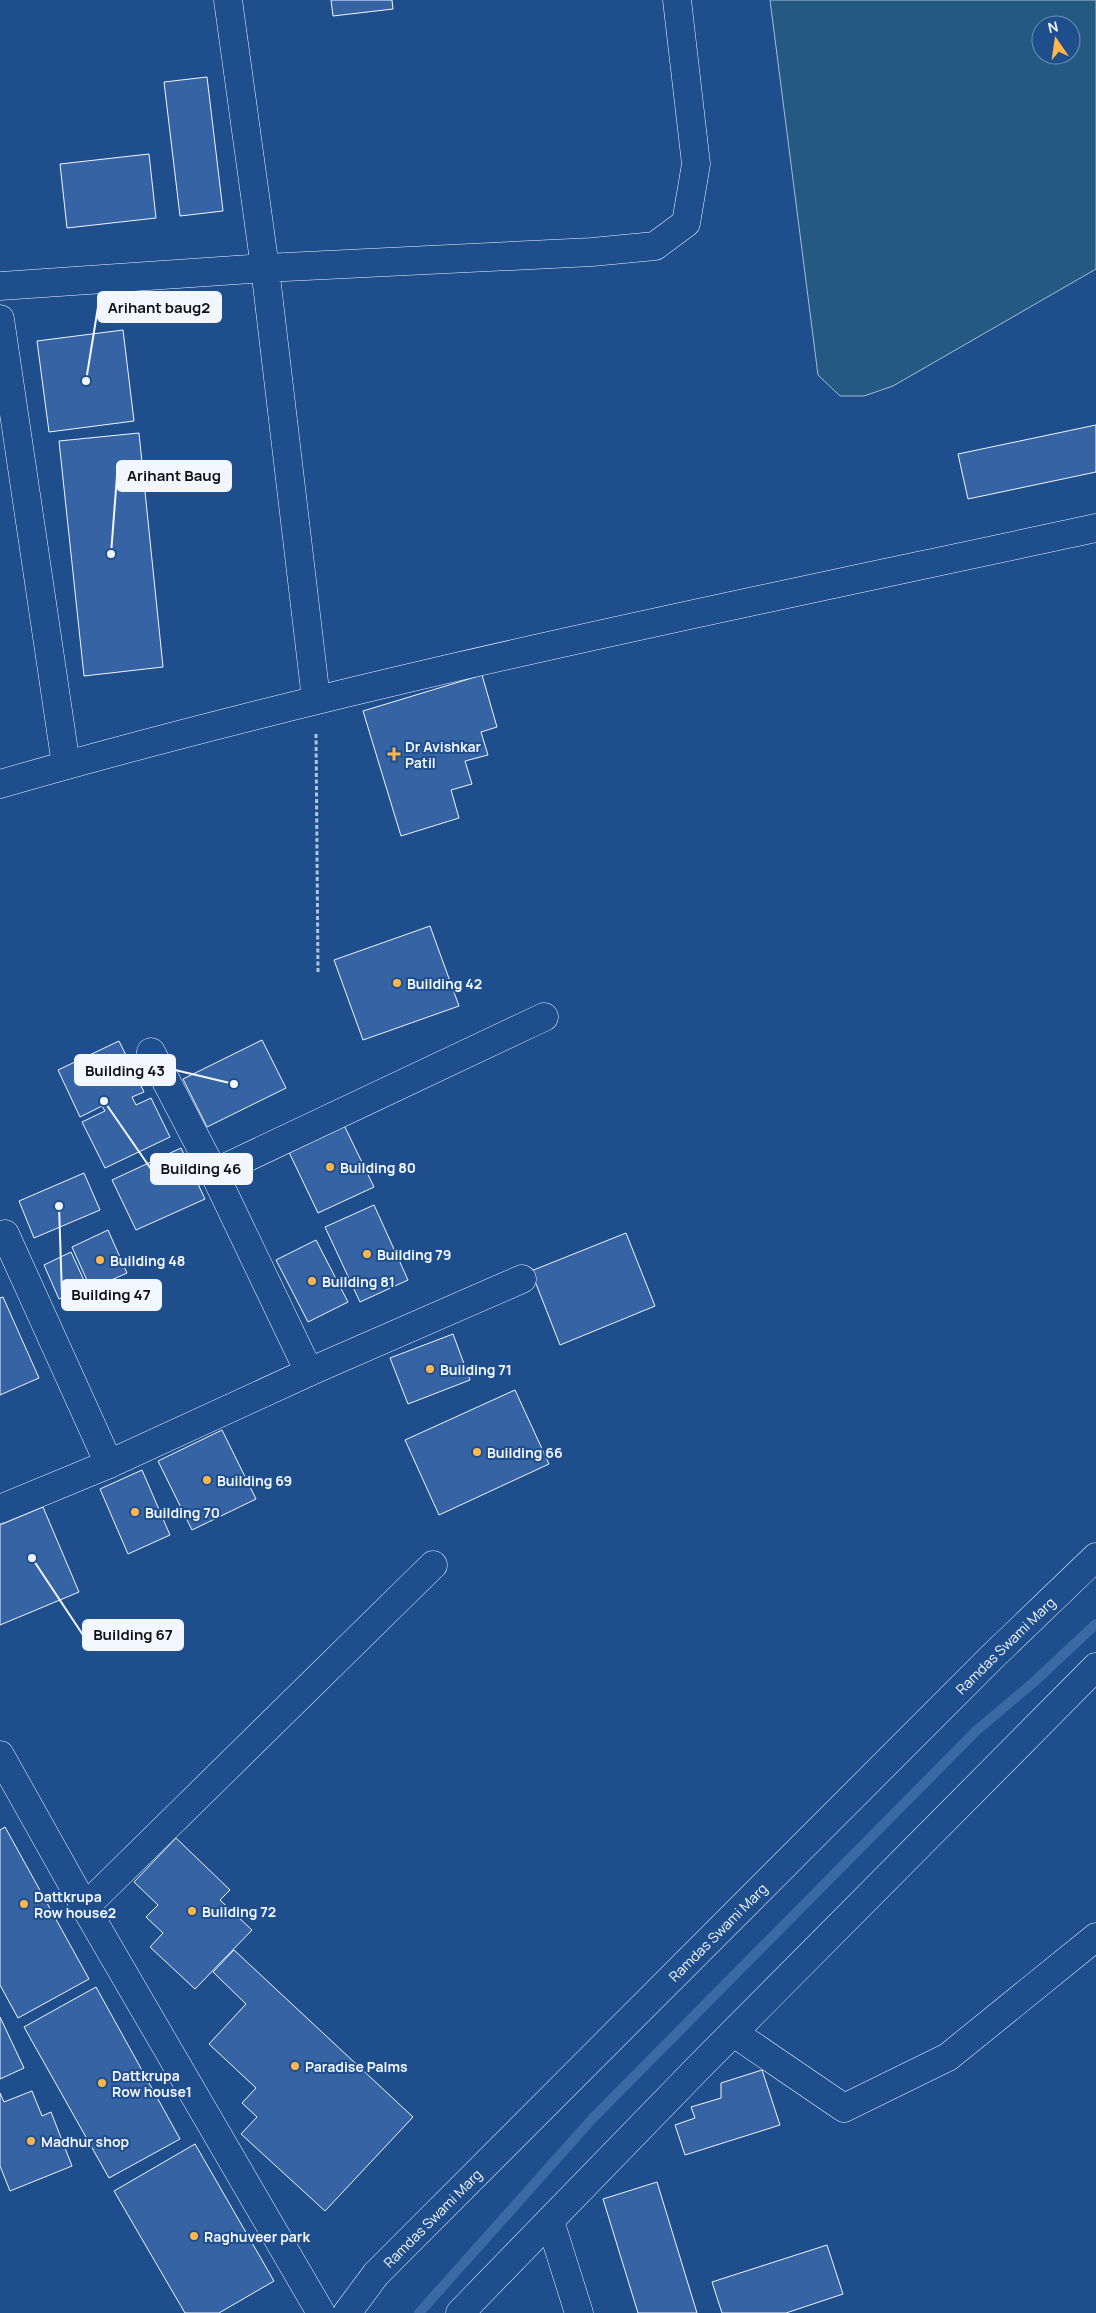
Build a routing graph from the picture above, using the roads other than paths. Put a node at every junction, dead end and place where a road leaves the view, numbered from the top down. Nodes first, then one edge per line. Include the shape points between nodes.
1 (228, 0) edge
2 (677, 0) edge
3 (265, 268) junction
4 (0, 286) edge
5 (0, 319) edge
6 (1096, 528) edge
7 (316, 699) junction
8 (66, 765) junction
9 (0, 784) edge
10 (544, 1017) dead end
11 (151, 1052) dead end
12 (214, 1173) junction
13 (5, 1234) dead end
14 (522, 1279) dead end
15 (309, 1372) junction
16 (109, 1464) junction
17 (0, 1509) edge
18 (1096, 1557) edge
19 (433, 1565) dead end
20 (1096, 1667) edge
21 (0, 1755) edge
22 (86, 1907) junction
23 (1096, 1937) edge
24 (734, 2032) junction
25 (550, 2221) junction
26 (321, 2313) edge
27 (347, 2313) edge
28 (460, 2313) edge
29 (579, 2313) edge

1 - 3 street
2 - 3 street via 696,164 686,223 655,246
3 - 4 street
3 - 7 street
5 - 8 street
6 - 7 street via 449,667
7 - 8 street
8 - 9 street
10 - 12 street
11 - 12 street
12 - 15 street
13 - 16 street
14 - 15 street
15 - 16 street
16 - 17 street
18 - 27 street, Ramdas Swami Marg via 992,1656 376,2274
19 - 22 street
20 - 24 street
21 - 22 street
22 - 26 street
23 - 24 street via 948,2057 844,2108
24 - 25 street
25 - 28 street
25 - 29 street

